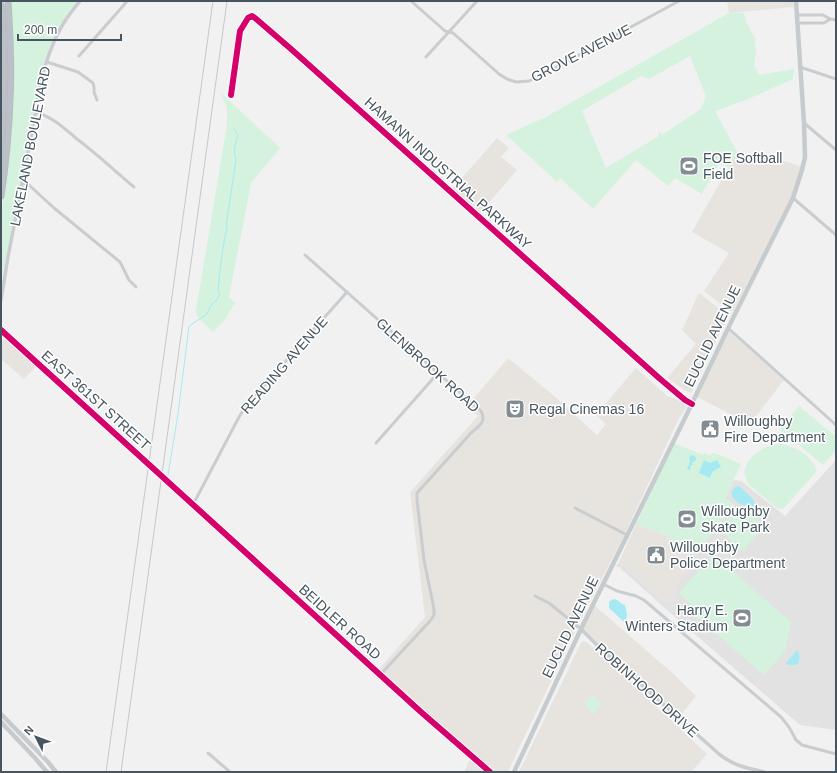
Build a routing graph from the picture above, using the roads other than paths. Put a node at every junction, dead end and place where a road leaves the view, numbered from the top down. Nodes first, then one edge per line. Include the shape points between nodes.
1 (4, 1) edge
2 (8, 1) edge
3 (80, 1) edge
4 (127, 1) edge
5 (411, 1) edge
6 (477, 1) edge
7 (679, 1) edge
8 (796, 1) edge
9 (1, 4) edge
10 (797, 15) junction
11 (830, 19) junction
12 (836, 20) edge
13 (797, 23) junction
14 (449, 32) junction
15 (79, 56) dead end
16 (426, 57) dead end
17 (47, 62) junction
18 (800, 67) junction
19 (836, 79) edge
20 (231, 95) dead end
21 (97, 100) dead end
22 (36, 112) junction
23 (804, 123) junction
24 (836, 150) edge
25 (1, 156) edge
26 (22, 183) junction
27 (134, 187) dead end
28 (1, 196) edge
29 (792, 198) junction
30 (836, 235) edge
31 (305, 255) dead end
32 (136, 287) dead end
33 (347, 292) junction
34 (1, 300) edge
35 (728, 328) junction
36 (1, 330) edge
37 (438, 373) junction
38 (692, 404) junction
39 (836, 425) edge
40 (376, 443) dead end
41 (175, 489) joint
42 (192, 504) junction
43 (575, 508) dead end
44 (627, 535) junction
45 (603, 584) junction
46 (535, 596) dead end
47 (581, 630) junction
48 (380, 675) junction
49 (1, 714) edge
50 (1, 722) edge
51 (208, 753) dead end
52 (836, 754) edge
53 (47, 772) edge
54 (56, 772) edge
55 (230, 772) edge
56 (490, 772) edge
57 (514, 772) edge
58 (764, 772) edge

1 - 9 main road
2 - 28 highway via 10,97
3 - 17 street, LAKELAND BOULEVARD via 61,27
4 - 15 street
5 - 14 street, GROVE AVENUE
6 - 14 street
7 - 14 street, GROVE AVENUE via 529,81 516,82 506,79
8 - 10 main road, EUCLID AVENUE
9 - 25 highway, bridge via 4,79
10 - 11 street via 823,15
10 - 13 main road, EUCLID AVENUE
11 - 12 street
11 - 13 street via 824,23
13 - 18 main road, EUCLID AVENUE
14 - 16 street
17 - 21 street via 78,72 93,83
17 - 22 street, LAKELAND BOULEVARD
18 - 19 street
18 - 23 main road, EUCLID AVENUE
20 - 38 street, HAMANN INDUSTRIAL PARKWAY via 240,31 252,16
22 - 26 street, LAKELAND BOULEVARD
22 - 27 street via 58,123
23 - 24 street
23 - 29 main road, EUCLID AVENUE via 805,157
26 - 32 street via 29,185 120,262 129,280
26 - 34 street, LAKELAND BOULEVARD
29 - 30 street
29 - 35 main road, EUCLID AVENUE
31 - 33 street, GLENBROOK ROAD
33 - 37 street, GLENBROOK ROAD
33 - 42 street, READING AVENUE via 246,406
35 - 38 main road, EUCLID AVENUE
35 - 39 street
36 - 41 street, EAST 361ST STREET
37 - 40 street
37 - 48 street, GLENBROOK ROAD via 481,411 483,418 478,427 417,494 422,546 434,615
38 - 44 main road, EUCLID AVENUE
41 - 42 street, BEIDLER ROAD
42 - 48 street, BEIDLER ROAD
43 - 44 street
44 - 45 main road, EUCLID AVENUE
45 - 47 main road, EUCLID AVENUE
45 - 52 street via 644,600 781,717 802,745
46 - 47 street, ROBINHOOD DRIVE via 549,603
47 - 57 main road, EUCLID AVENUE
47 - 58 street, ROBINHOOD DRIVE via 728,761 740,767
48 - 56 street, BEIDLER ROAD
49 - 54 main road
50 - 53 main road
51 - 55 street

